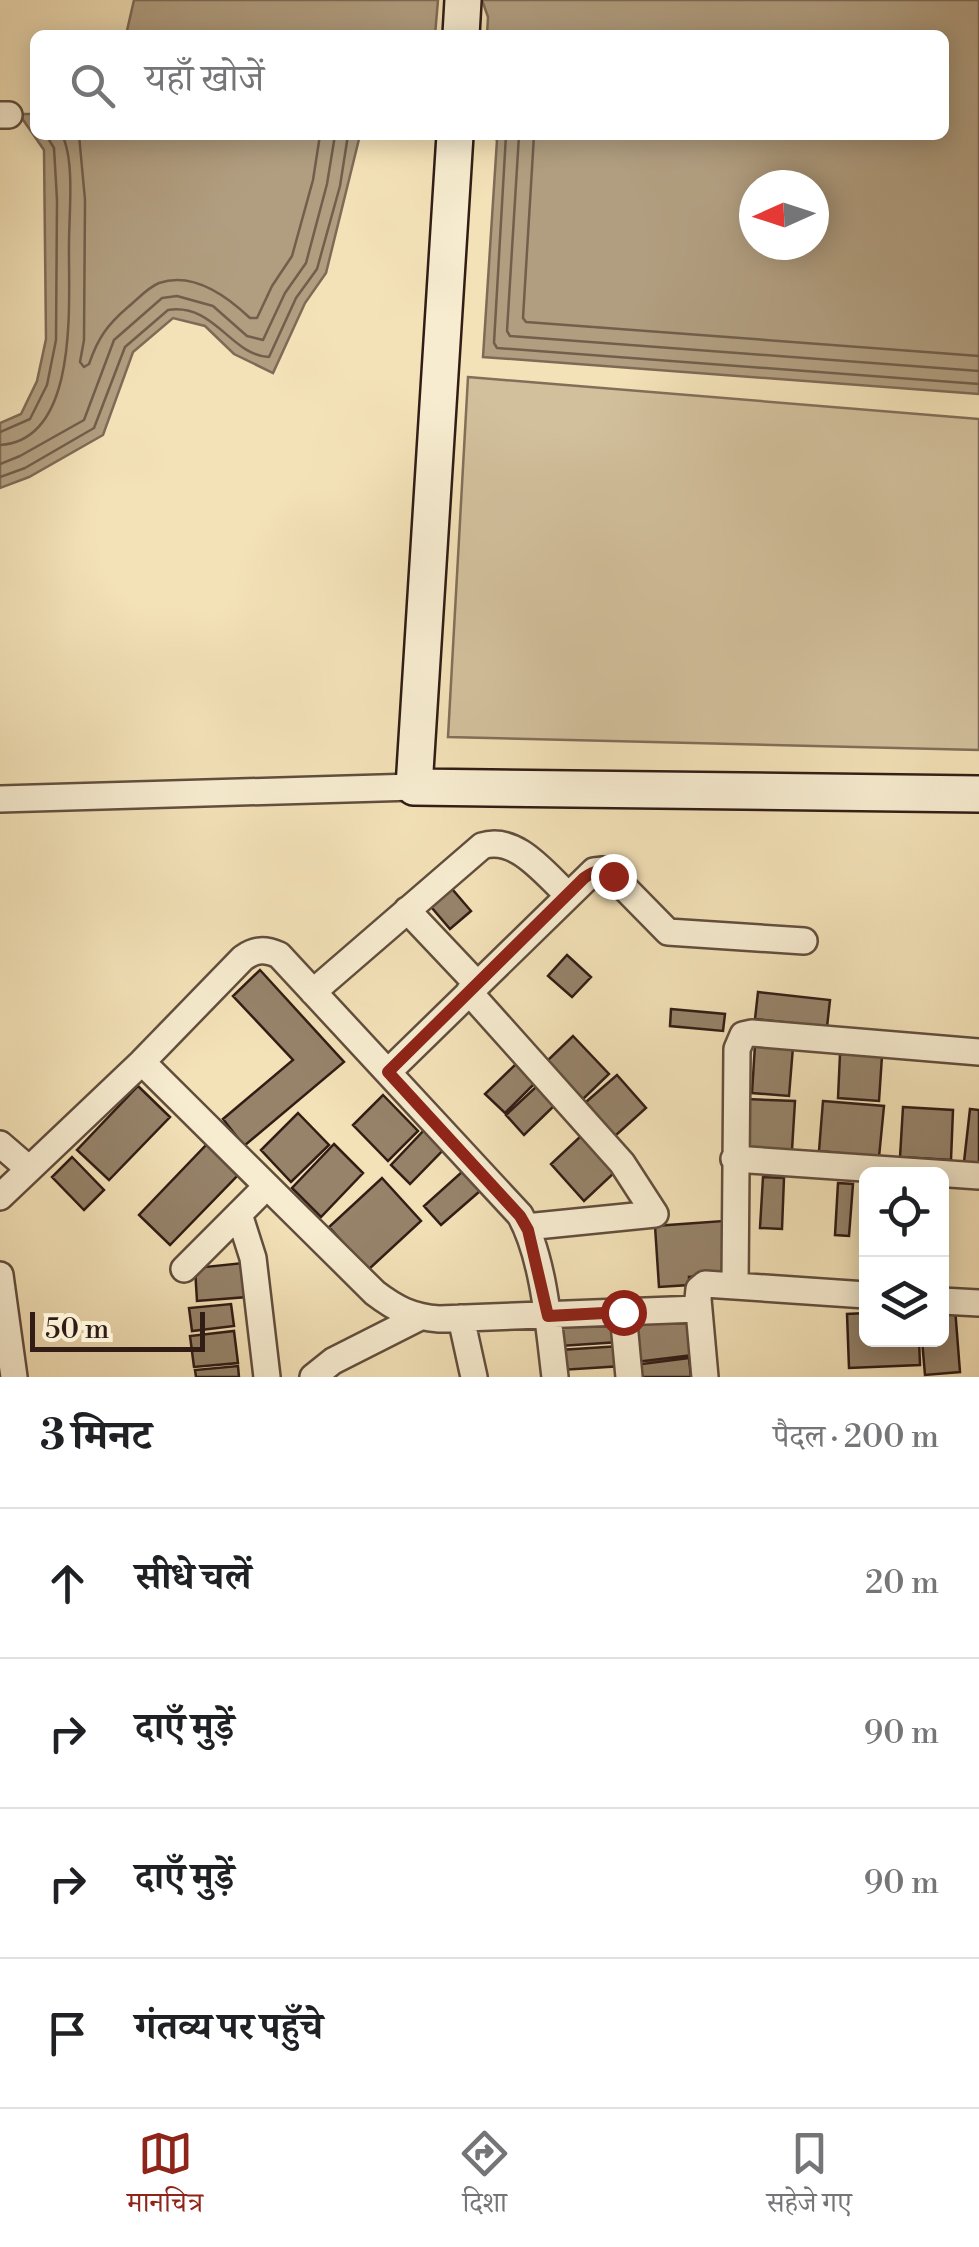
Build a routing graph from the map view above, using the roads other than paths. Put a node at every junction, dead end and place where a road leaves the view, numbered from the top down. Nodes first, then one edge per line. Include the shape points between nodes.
1 (464, 0) edge
2 (461, 30) edge
3 (455, 140) edge
4 (414, 786) junction
5 (979, 794) edge
6 (0, 799) edge
7 (567, 894) junction
8 (408, 910) junction
9 (804, 941) dead end
10 (473, 988) junction
11 (313, 992) junction
12 (979, 1052) edge
13 (142, 1062) junction
14 (388, 1072) junction
15 (0, 1144) edge
16 (734, 1159) junction
17 (29, 1169) junction
18 (979, 1176) edge
19 (267, 1186) junction
20 (0, 1197) edge
21 (239, 1214) junction
22 (526, 1226) junction
23 (184, 1269) dead end
24 (0, 1276) edge
25 (735, 1285) junction
26 (859, 1294) edge
27 (949, 1301) edge
28 (979, 1303) edge
29 (698, 1308) junction
30 (623, 1312) junction
31 (548, 1316) junction
32 (418, 1318) junction
33 (461, 1318) junction
34 (14, 1377) edge
35 (267, 1377) edge
36 (313, 1377) edge
37 (474, 1377) edge
38 (554, 1377) edge
39 (629, 1377) edge
40 (705, 1377) edge

1 - 2 main road
3 - 4 main road
4 - 5 main road
4 - 6 street
7 - 8 street via 523,854 494,842
7 - 9 street via 603,870 668,932
7 - 10 street
8 - 10 street
8 - 11 street
10 - 14 street
10 - 22 street via 622,1163 656,1214
11 - 13 street via 280,955 254,950
11 - 14 street
12 - 16 street via 743,1035 737,1048
13 - 17 street
13 - 19 street
14 - 22 street
15 - 17 street
16 - 18 street
16 - 25 street
17 - 20 street
19 - 21 street
19 - 32 street via 375,1292
21 - 23 street
21 - 35 street via 254,1258
22 - 31 street
24 - 34 street
25 - 26 street
25 - 29 street via 704,1284
27 - 28 street
29 - 30 street
29 - 40 street
30 - 31 street
30 - 39 street
31 - 33 street
31 - 38 street
32 - 33 street
32 - 36 street
33 - 37 street

